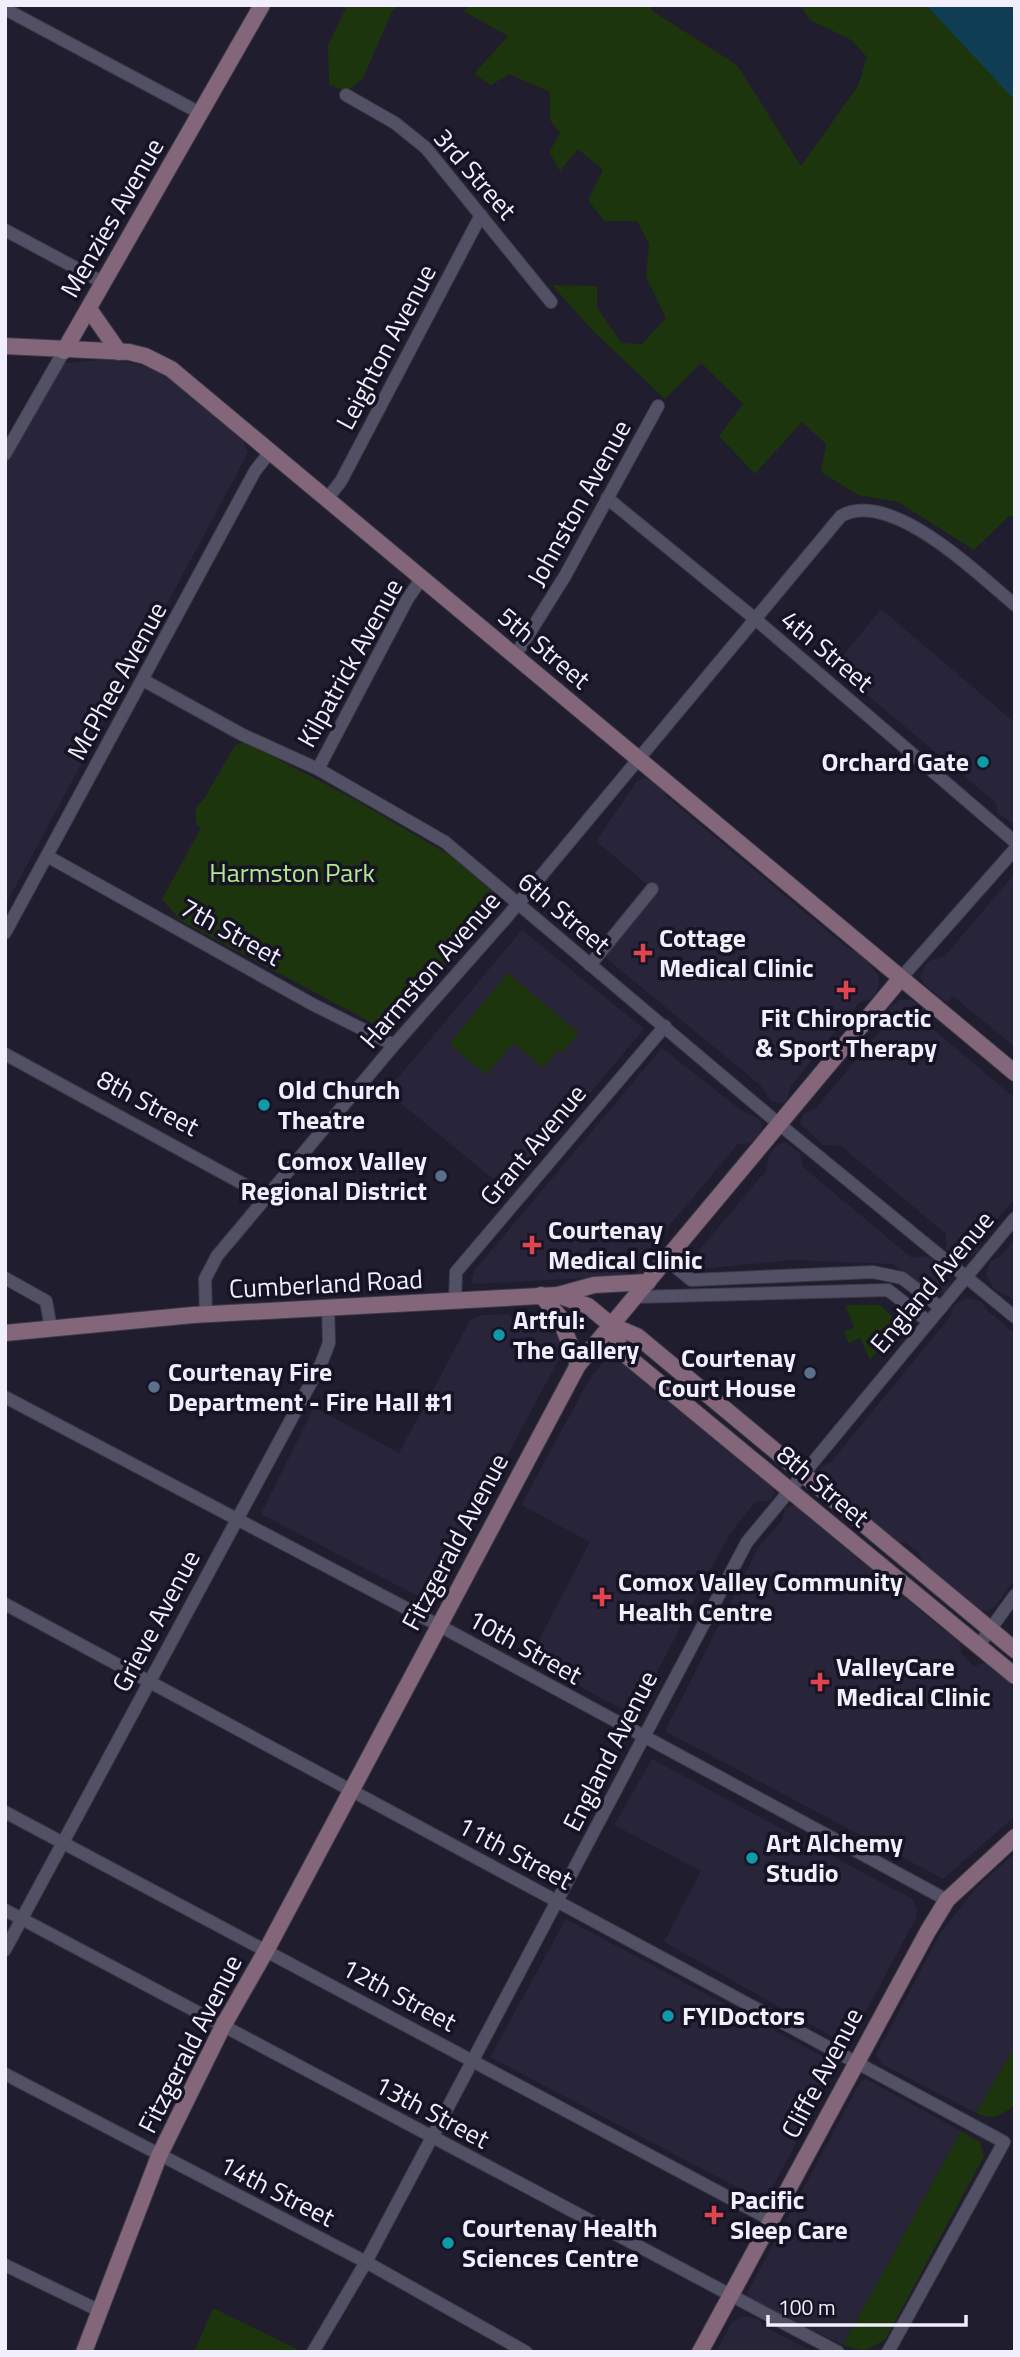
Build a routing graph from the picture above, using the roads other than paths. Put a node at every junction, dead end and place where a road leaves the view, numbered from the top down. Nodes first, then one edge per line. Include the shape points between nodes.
1 (262, 5) edge
2 (5, 9) edge
3 (346, 95) dead end
4 (200, 113) junction
5 (481, 215) junction
6 (5, 230) edge
7 (104, 283) junction
8 (551, 302) dead end
9 (89, 309) junction
10 (5, 346) edge
11 (64, 351) junction
12 (119, 352) junction
13 (658, 406) dead end
14 (270, 452) junction
15 (5, 454) edge
16 (607, 498) junction
17 (327, 499) junction
18 (422, 579) junction
19 (1015, 605) edge
20 (754, 618) junction
21 (515, 656) junction
22 (143, 680) junction
23 (637, 758) junction
24 (318, 769) junction
25 (1015, 842) edge
26 (1015, 849) edge
27 (47, 856) junction
28 (652, 889) dead end
29 (518, 904) junction
30 (5, 933) edge
31 (590, 965) junction
32 (901, 978) junction
33 (665, 1026) junction
34 (394, 1045) junction
35 (5, 1054) edge
36 (1015, 1073) edge
37 (779, 1124) junction
38 (267, 1197) junction
39 (1015, 1218) edge
40 (665, 1258) junction
41 (5, 1278) edge
42 (967, 1278) junction
43 (648, 1282) junction
44 (541, 1295) junction
45 (558, 1295) junction
46 (636, 1297) junction
47 (455, 1301) junction
48 (941, 1308) junction
49 (328, 1309) junction
50 (206, 1315) junction
51 (1015, 1317) edge
52 (929, 1322) junction
53 (611, 1325) junction
54 (51, 1328) junction
55 (5, 1333) edge
56 (578, 1365) junction
57 (5, 1396) edge
58 (800, 1475) junction
59 (790, 1488) junction
60 (237, 1518) junction
61 (1015, 1595) edge
62 (5, 1604) edge
63 (438, 1625) junction
64 (989, 1628) junction
65 (979, 1644) junction
66 (1015, 1650) edge
67 (1015, 1676) edge
68 (149, 1681) junction
69 (643, 1738) junction
70 (352, 1790) junction
71 (5, 1811) edge
72 (1015, 1837) edge
73 (64, 1843) junction
74 (947, 1900) junction
75 (557, 1901) junction
76 (5, 1910) edge
77 (21, 1919) junction
78 (267, 1949) junction
79 (5, 1950) edge
80 (223, 2026) junction
81 (471, 2058) junction
82 (856, 2061) junction
83 (5, 2074) edge
84 (430, 2137) junction
85 (159, 2156) junction
86 (771, 2220) junction
87 (366, 2262) junction
88 (5, 2265) edge
89 (731, 2296) junction
90 (100, 2312) junction
91 (84, 2352) edge
92 (313, 2352) edge
93 (526, 2352) edge
94 (699, 2352) edge
95 (838, 2352) edge
96 (888, 2352) edge

1 - 4 street, Menzies Avenue
2 - 4 street
3 - 5 street, 3rd Street via 396,123 426,148
4 - 7 street, Menzies Avenue
5 - 8 street, 3rd Street
5 - 17 street, Leighton Avenue via 341,481
6 - 7 street
7 - 9 street, Menzies Avenue
9 - 11 street, Menzies Avenue
9 - 12 street
10 - 11 street, 5th Street
11 - 12 street, 5th Street
11 - 15 street, Menzies Avenue
12 - 14 street, 5th Street via 145,356 171,369
13 - 16 street, Johnston Avenue
14 - 17 street, 5th Street
14 - 22 street, McPhee Avenue via 255,471
16 - 20 street, 4th Street
16 - 21 street, Johnston Avenue
17 - 18 street, 5th Street
18 - 21 street, 5th Street
18 - 24 street, Kilpatrick Avenue
19 - 20 street, Harmston Avenue via 926,533 888,516 855,510 841,516
20 - 23 street, Harmston Avenue
20 - 25 street, 4th Street
21 - 23 street, 5th Street
22 - 24 street, 6th Street via 241,734
22 - 27 street, McPhee Avenue
23 - 29 street, Harmston Avenue
23 - 32 street, 5th Street
24 - 29 street, 6th Street via 444,842
26 - 32 street, Fitzgerald Avenue
27 - 30 street, McPhee Avenue
27 - 34 street, 7th Street
28 - 31 street
29 - 31 street, 6th Street
29 - 34 street, Harmston Avenue
31 - 33 street, 6th Street
32 - 36 street, 5th Street
32 - 37 street, Fitzgerald Avenue
33 - 37 street, 6th Street
33 - 47 street, Grant Avenue via 456,1272
34 - 38 street, Harmston Avenue
35 - 38 street, 8th Street
37 - 40 street, Fitzgerald Avenue
37 - 42 street, 6th Street
38 - 50 street, Harmston Avenue via 211,1265 205,1279
39 - 42 street, England Avenue
40 - 43 street, Fitzgerald Avenue
40 - 48 street via 691,1280 873,1272 902,1278
41 - 54 street via 46,1301
42 - 48 street, England Avenue
42 - 51 street, 6th Street
43 - 45 street, Cumberland Road via 594,1285
43 - 46 street, Fitzgerald Avenue
44 - 45 street, Cumberland Road
44 - 47 street, Cumberland Road
44 - 56 street via 559,1316
45 - 53 street, 8th Street via 588,1306
46 - 52 street via 888,1290
46 - 53 street, Fitzgerald Avenue
47 - 49 street, Cumberland Road
48 - 52 street, England Avenue
49 - 50 street, Cumberland Road
49 - 60 street, Grieve Avenue via 326,1355
50 - 54 street, Cumberland Road
52 - 58 street, England Avenue
53 - 56 street, Fitzgerald Avenue
53 - 58 street, 8th Street via 637,1336
53 - 59 street, 8th Street via 622,1352
54 - 55 street, Cumberland Road
56 - 63 street, Fitzgerald Avenue
57 - 60 street, 10th Street
58 - 59 street, England Avenue
58 - 64 street, 8th Street
59 - 65 street, 8th Street
59 - 69 street, England Avenue via 747,1542
60 - 63 street, 10th Street
60 - 68 street, Grieve Avenue
61 - 64 street
62 - 68 street, 11th Street
63 - 69 street, 10th Street
63 - 70 street, Fitzgerald Avenue
64 - 65 street
64 - 66 street, 8th Street
65 - 67 street, 8th Street
68 - 70 street, 11th Street
68 - 73 street, Grieve Avenue
69 - 74 street, 10th Street
69 - 75 street, England Avenue
70 - 75 street, 11th Street
70 - 78 street, Fitzgerald Avenue
71 - 73 street, 12th Street
72 - 74 street, Cliffe Avenue
73 - 77 street, Grieve Avenue
73 - 78 street, 12th Street
74 - 82 street, Cliffe Avenue
75 - 81 street, England Avenue
75 - 82 street, 11th Street
76 - 77 street, 13th Street
77 - 79 street, Grieve Avenue
77 - 80 street, 13th Street
78 - 80 street, Fitzgerald Avenue
78 - 81 street, 12th Street
80 - 84 street, 13th Street
80 - 85 street, Fitzgerald Avenue
81 - 84 street, England Avenue
81 - 86 street, 12th Street
82 - 86 street, Cliffe Avenue
82 - 96 street, 11th Street via 1004,2142
83 - 85 street, 14th Street
84 - 87 street, England Avenue
84 - 89 street, 13th Street
85 - 87 street, 14th Street
85 - 90 street, Fitzgerald Avenue
86 - 89 street, Cliffe Avenue
87 - 92 street, England Avenue
87 - 93 street, 14th Street
88 - 90 street
89 - 94 street, Cliffe Avenue
89 - 95 street, 13th Street
90 - 91 street, Fitzgerald Avenue

